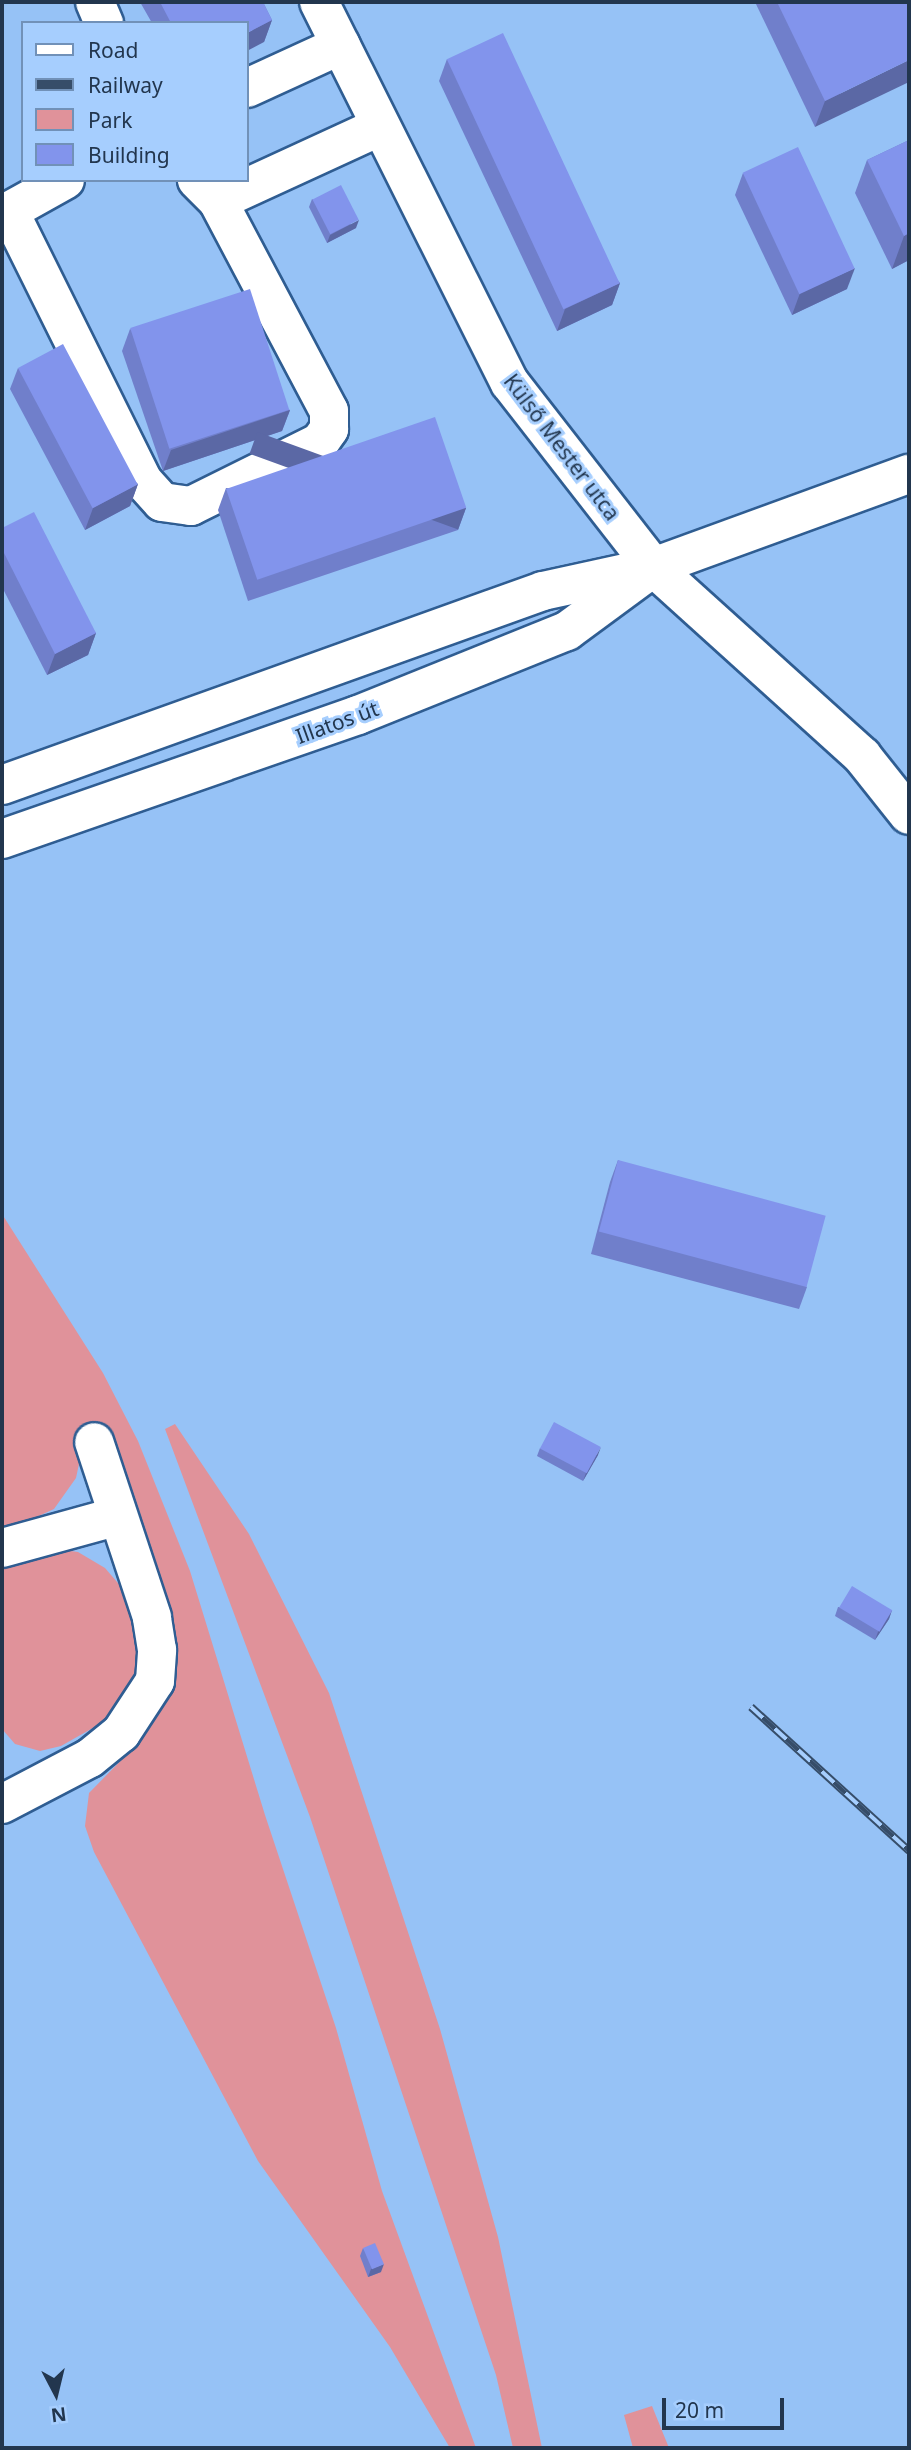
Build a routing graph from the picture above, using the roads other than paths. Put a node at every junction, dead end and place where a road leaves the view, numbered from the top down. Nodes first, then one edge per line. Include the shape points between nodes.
1 (95, 2) edge
2 (318, 2) edge
3 (103, 21) edge
4 (341, 45) junction
5 (248, 88) edge
6 (381, 126) junction
7 (248, 175) edge
8 (59, 182) edge
9 (230, 182) edge
10 (208, 190) edge
11 (6, 200) edge
12 (909, 474) edge
13 (653, 567) junction
14 (2, 785) edge
15 (909, 814) edge
16 (2, 839) edge
17 (94, 1442) dead end
18 (118, 1516) junction
19 (2, 1548) edge
20 (2, 1804) edge

1 - 3 street
2 - 4 street, Külső Mester utca
4 - 5 street
4 - 6 street, Külső Mester utca
6 - 7 street
6 - 13 street, Külső Mester utca via 510,383
8 - 11 street
9 - 10 street
10 - 11 street via 329,411 329,429 320,443 191,506 162,502 144,481
12 - 13 street, Illatos út
13 - 14 street, Illatos út via 543,591
13 - 15 street, Külső Mester utca via 862,756
13 - 16 street, Illatos út via 567,632 358,715
17 - 18 street
18 - 19 street
18 - 20 street via 152,1617 155,1681 121,1733 90,1758

